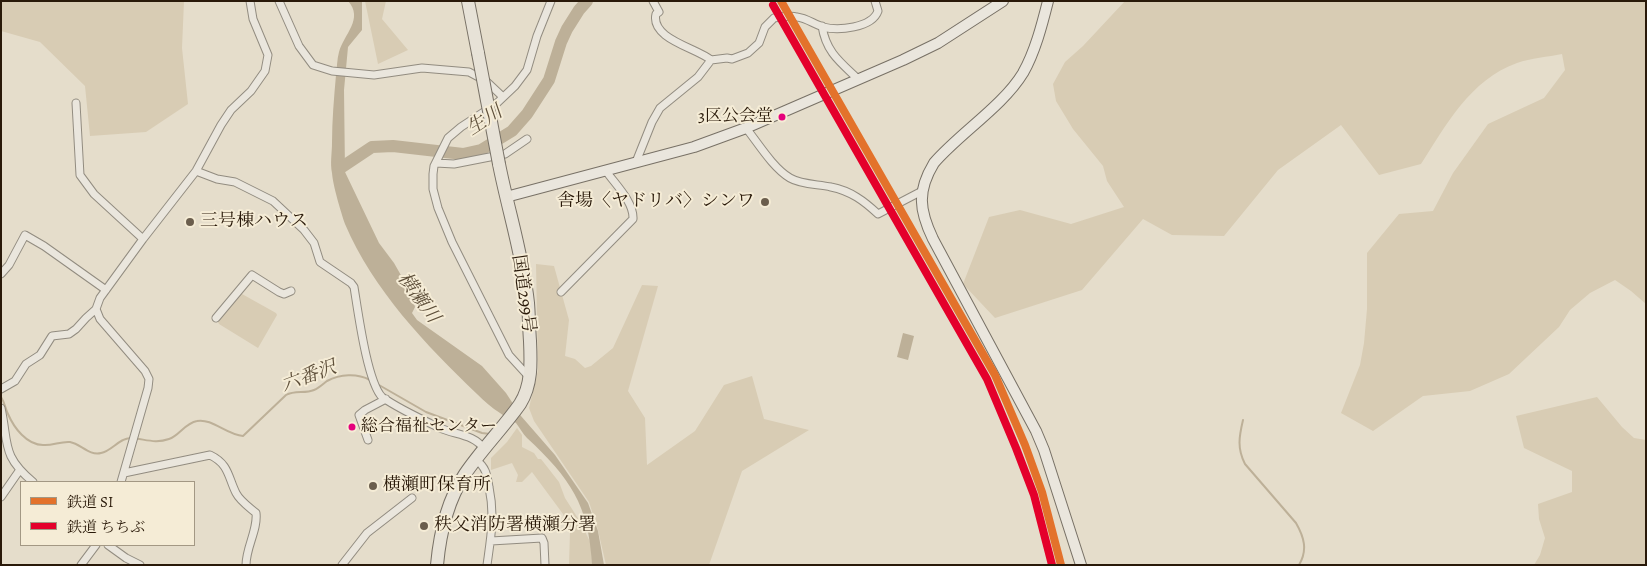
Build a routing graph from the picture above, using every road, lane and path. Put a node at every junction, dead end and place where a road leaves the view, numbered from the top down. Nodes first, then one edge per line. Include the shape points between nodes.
1 (250, 1) edge
2 (279, 1) edge
3 (468, 1) edge
4 (551, 1) edge
5 (653, 1) edge
6 (875, 1) edge
7 (1003, 1) edge
8 (1048, 1) edge
9 (822, 26) junction
10 (711, 60) junction
11 (858, 80) junction
12 (503, 97) junction
13 (76, 103) dead end
14 (746, 128) junction
15 (527, 139) dead end
16 (438, 160) junction
17 (636, 162) junction
18 (196, 171) junction
19 (606, 171) junction
20 (922, 192) junction
21 (506, 198) junction
22 (143, 239) junction
23 (1, 274) edge
24 (106, 290) junction
25 (291, 291) dead end
26 (561, 292) dead end
27 (96, 309) junction
28 (216, 318) dead end
29 (530, 378) junction
30 (2, 389) edge
31 (386, 399) junction
32 (1, 408) edge
33 (368, 440) dead end
34 (487, 446) junction
35 (1, 454) edge
36 (11, 458) junction
37 (476, 460) junction
38 (19, 471) junction
39 (124, 473) junction
40 (32, 481) edge
41 (121, 481) edge
42 (1, 497) edge
43 (412, 498) dead end
44 (491, 541) junction
45 (95, 546) edge
46 (109, 546) edge
47 (81, 565) edge
48 (140, 565) edge
49 (246, 565) edge
50 (342, 565) edge
51 (437, 565) edge
52 (487, 565) edge
53 (545, 565) edge
54 (1081, 565) edge

1 - 18 street via 253,19 268,55 265,71 251,91 231,110
2 - 12 street via 299,46 313,66 374,75 422,68 469,72
3 - 21 highway, 国道299号, bridge
4 - 12 street via 527,70
5 - 10 street via 659,12 656,22 664,33
6 - 9 street via 878,7 876,16 867,23 845,28
7 - 11 street via 938,43
8 - 20 street via 1030,59 1022,74 1004,96 941,154 928,173
9 - 10 street via 797,16 774,18 748,53 732,59
9 - 11 street via 824,41 832,53
10 - 17 street via 698,77 660,108
11 - 14 street
12 - 16 street via 448,138
13 - 22 street via 80,175 94,194
14 - 17 street via 694,147
14 - 20 street via 790,178 845,191 862,199 878,214
15 - 16 street via 505,154 454,164
16 - 29 street via 433,188 450,238 509,355
17 - 19 street
18 - 22 street
18 - 31 street via 235,182 273,201 304,230 314,243 320,262 351,283 371,374 376,389
19 - 21 street
19 - 26 street via 634,212 633,219
20 - 54 street via 927,226 1039,437
21 - 29 highway, 国道299号 via 528,303
22 - 24 street
23 - 24 street via 9,266 25,235
24 - 27 street
25 - 28 street via 279,292 252,275
27 - 30 street via 69,334 52,336 40,355 26,364 15,381
27 - 39 street via 100,319 146,371 149,379
29 - 34 highway, 国道299号 via 518,408
31 - 33 street via 359,415
31 - 34 street via 439,428
32 - 36 street
34 - 37 highway, 国道299号
35 - 36 street
36 - 38 street
37 - 44 street via 485,467 493,503
37 - 51 highway, 国道299号 via 451,501 443,525
38 - 40 street
38 - 42 street
39 - 41 street
39 - 49 street via 210,455 216,458 225,466 241,499 256,513
43 - 50 street via 367,533
44 - 52 street
44 - 53 street via 542,538
45 - 47 street
46 - 48 street

